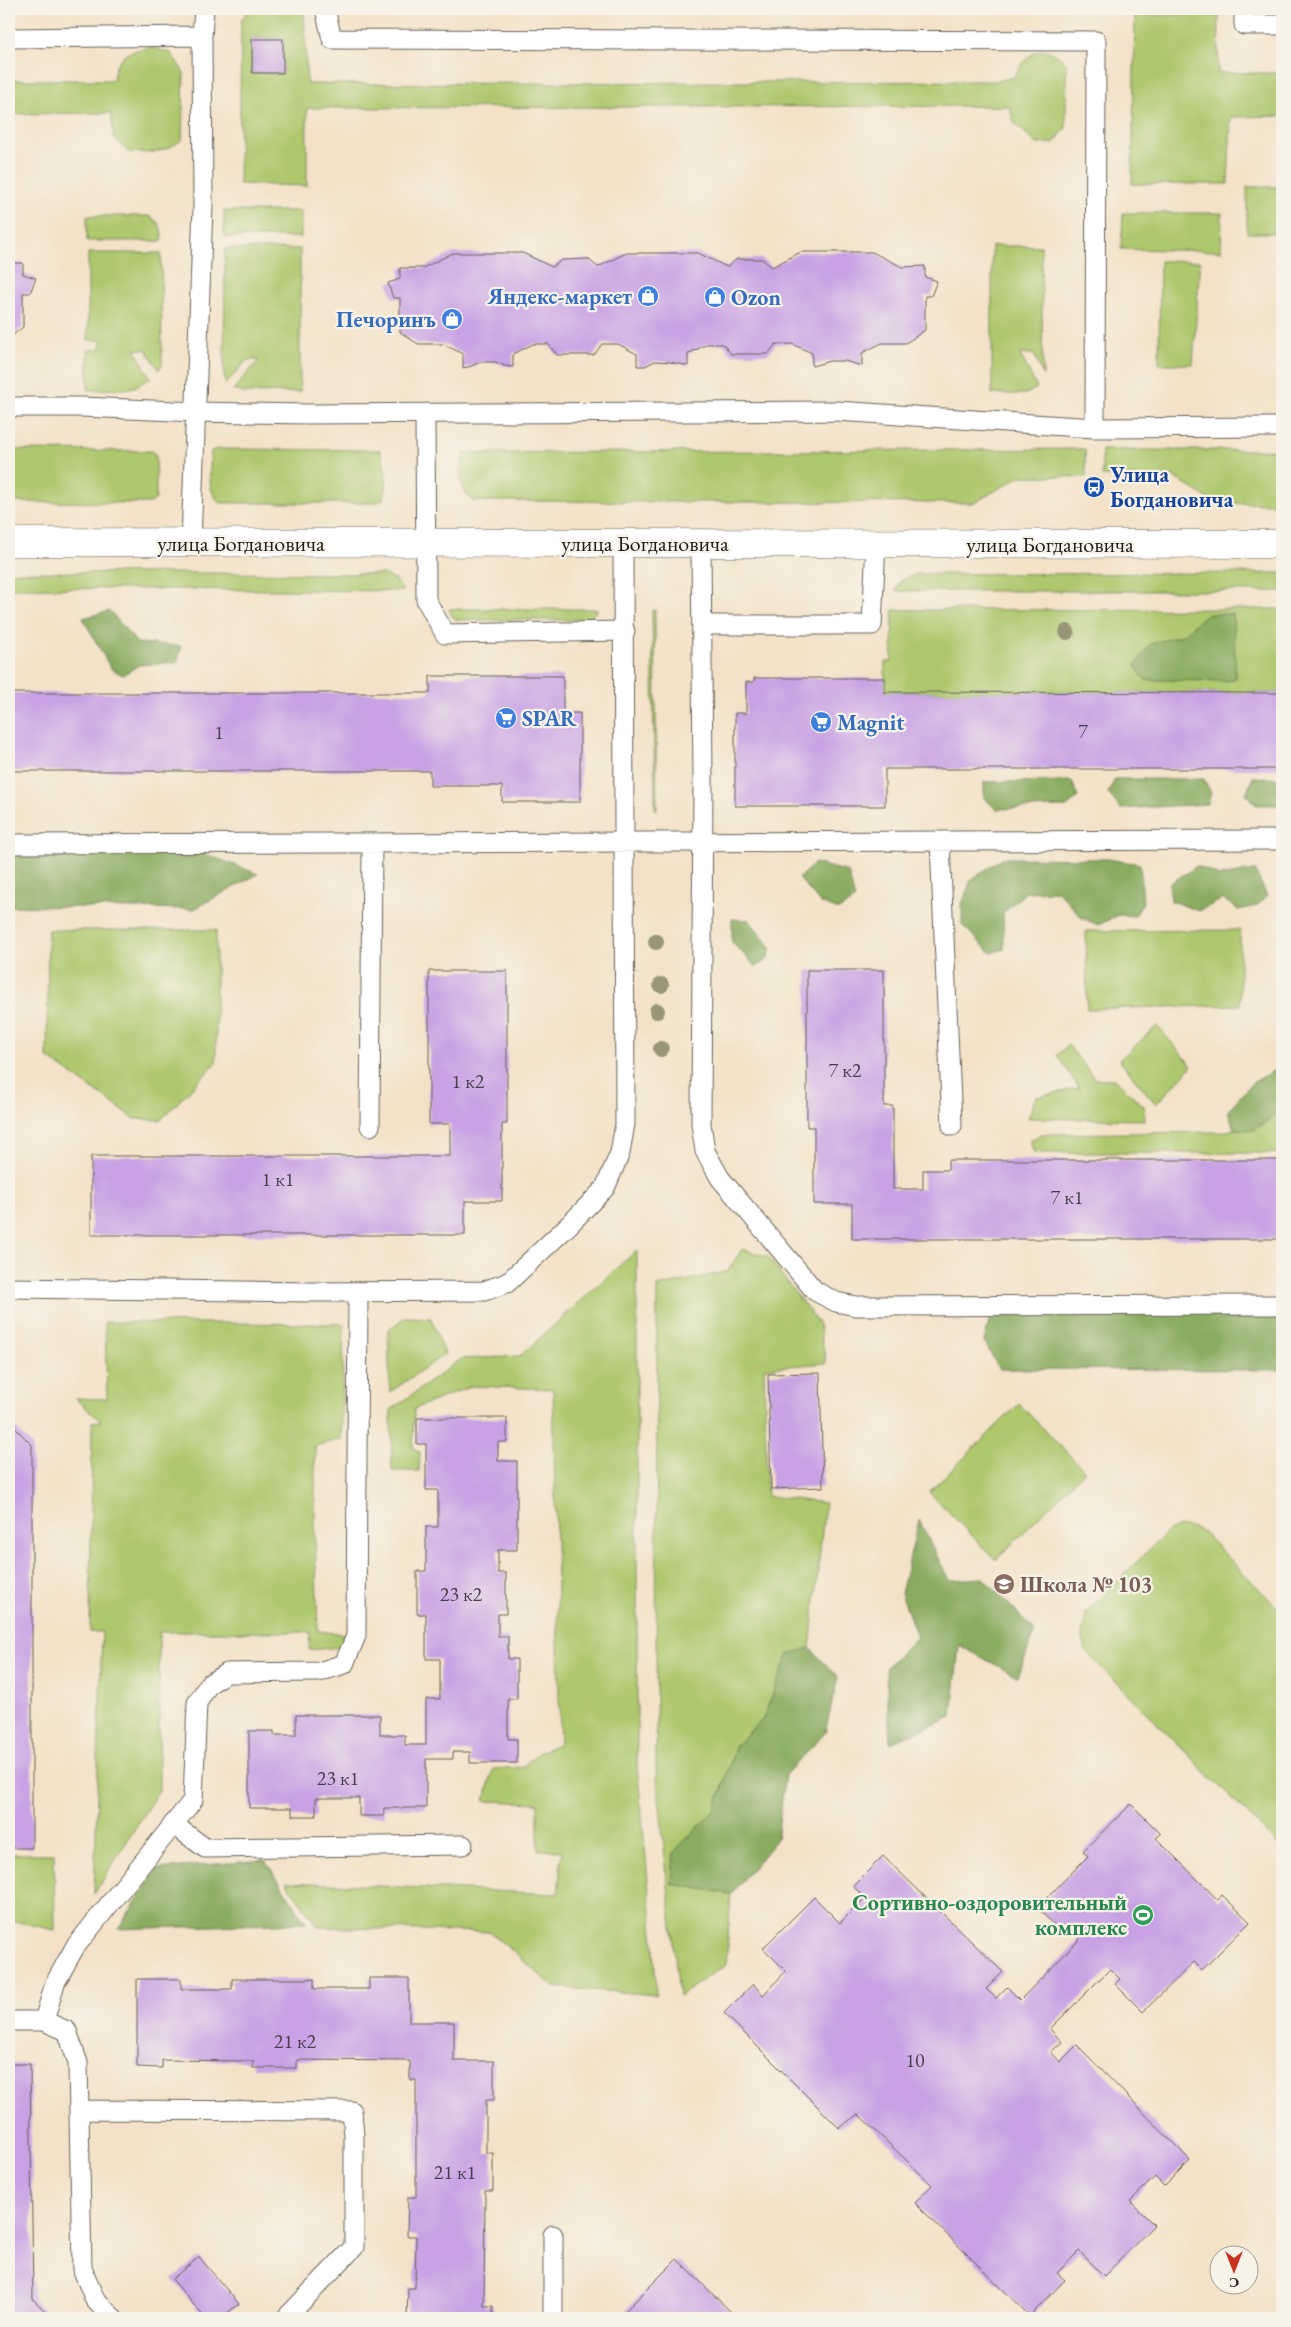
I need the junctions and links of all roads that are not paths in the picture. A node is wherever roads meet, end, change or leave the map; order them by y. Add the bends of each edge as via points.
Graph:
1 (204, 9) edge
2 (325, 9) edge
3 (1244, 9) edge
4 (1282, 25) edge
5 (202, 36) junction
6 (9, 38) edge
7 (9, 407) edge
8 (197, 412) junction
9 (425, 414) junction
10 (1282, 427) edge
11 (1095, 428) junction
12 (9, 542) edge
13 (191, 543) junction
14 (425, 543) junction
15 (623, 543) junction
16 (701, 543) junction
17 (876, 543) junction
18 (1282, 544) edge
19 (702, 625) junction
20 (625, 631) junction
21 (1282, 840) edge
22 (625, 842) junction
23 (703, 842) junction
24 (940, 842) junction
25 (372, 843) junction
26 (9, 844) edge
27 (370, 1126) dead end
28 (952, 1126) dead end
29 (9, 1288) edge
30 (358, 1292) junction
31 (1282, 1305) edge
32 (173, 1824) junction
33 (463, 1845) dead end
34 (9, 2021) edge
35 (44, 2021) junction
36 (79, 2110) junction
37 (553, 2235) dead end
38 (113, 2318) edge
39 (286, 2318) edge
40 (553, 2318) edge

1 - 5 lane
2 - 11 lane via 332,39 1096,41
3 - 4 lane via 1244,25
5 - 6 lane
5 - 8 lane via 203,205
7 - 8 lane
8 - 9 lane
8 - 13 lane
9 - 11 lane via 837,411
9 - 14 lane
10 - 11 lane
12 - 13 street, улица Богдановича
13 - 14 street, улица Богдановича
14 - 15 street, улица Богдановича
14 - 20 lane via 426,600 445,634
15 - 16 street, улица Богдановича
15 - 20 lane
16 - 17 street, улица Богдановича
16 - 19 lane
17 - 18 street, улица Богдановича
17 - 19 lane via 872,625
19 - 23 lane
20 - 22 lane
21 - 24 lane
22 - 23 lane
22 - 25 lane
22 - 30 lane via 625,1124 620,1153 605,1188 507,1282 484,1290
23 - 24 lane
23 - 31 lane via 701,1124 704,1151 720,1178 815,1290 836,1302 856,1306
24 - 28 lane
25 - 26 lane
25 - 27 lane
29 - 30 lane
30 - 32 lane via 356,1636 344,1664 319,1672 228,1674 209,1684 197,1703 193,1800
32 - 33 lane via 205,1848
32 - 35 lane via 75,1947 55,1983
34 - 35 lane
35 - 36 lane via 67,2030 78,2063
36 - 38 lane via 82,2268 95,2300
36 - 39 lane via 352,2111 354,2247
37 - 40 lane

